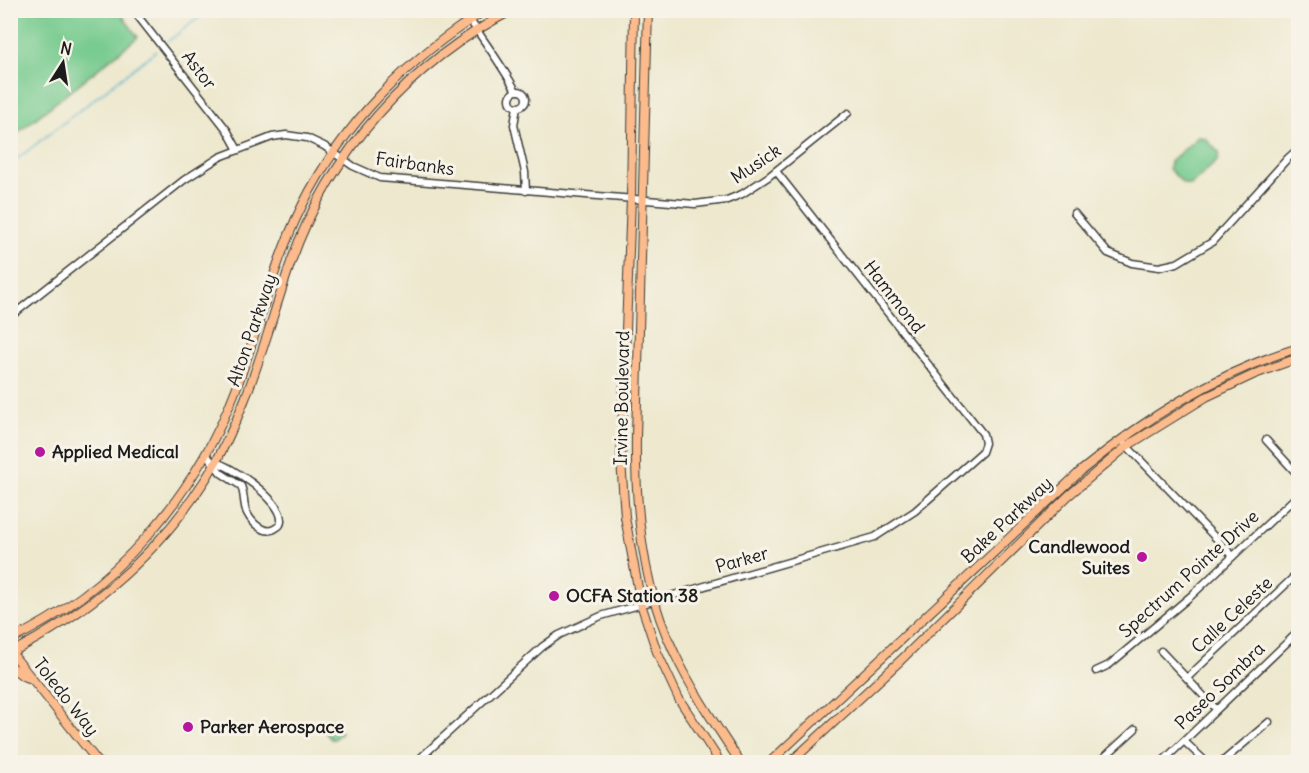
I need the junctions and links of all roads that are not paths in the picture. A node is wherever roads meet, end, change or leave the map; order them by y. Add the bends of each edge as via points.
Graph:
1 (133, 10) edge
2 (463, 10) edge
3 (486, 10) edge
4 (513, 10) edge
5 (648, 10) edge
6 (633, 13) edge
7 (470, 21) junction
8 (477, 30) junction
9 (516, 91) junction
10 (517, 106) junction
11 (848, 113) dead end
12 (1299, 149) edge
13 (238, 150) junction
14 (334, 153) junction
15 (343, 160) junction
16 (776, 171) junction
17 (526, 191) junction
18 (631, 199) junction
19 (643, 200) junction
20 (1074, 213) dead end
21 (10, 317) edge
22 (1299, 348) edge
23 (1299, 358) edge
24 (1121, 439) junction
25 (1266, 440) dead end
26 (985, 443) joint
27 (1127, 446) junction
28 (206, 454) junction
29 (214, 462) junction
30 (1299, 475) edge
31 (1299, 495) edge
32 (1233, 556) junction
33 (1299, 573) edge
34 (655, 600) junction
35 (641, 604) junction
36 (1299, 632) edge
37 (1292, 638) junction
38 (10, 640) edge
39 (1299, 645) edge
40 (1161, 651) dead end
41 (11, 652) edge
42 (10, 666) edge
43 (1096, 670) dead end
44 (1187, 678) junction
45 (33, 680) junction
46 (1216, 709) junction
47 (1269, 722) dead end
48 (1135, 729) dead end
49 (1185, 742) junction
50 (98, 762) edge
51 (416, 762) edge
52 (720, 762) edge
53 (740, 762) edge
54 (770, 762) edge
55 (791, 762) edge
56 (1099, 762) edge
57 (1162, 762) edge
58 (1206, 762) edge
59 (1222, 762) edge

1 - 13 street, Astor via 227,130
2 - 7 street
3 - 7 main road, Alton Parkway
4 - 8 main road, Alton Parkway
5 - 19 main road, Irvine Boulevard
6 - 18 main road, Irvine Boulevard
7 - 8 street
7 - 14 main road, Alton Parkway via 399,76 362,115
8 - 9 street
8 - 15 main road, Alton Parkway via 410,82
9 - 10 street via 510,98
9 - 10 street via 526,98 523,105
10 - 17 street via 514,125
11 - 16 street, Musick
12 - 20 street via 1212,242 1177,262 1159,267 1132,263 1107,253
13 - 14 street, Fairbanks via 286,135 307,138
13 - 21 street, Fairbanks via 203,166
14 - 15 street, Fairbanks
14 - 28 main road, Alton Parkway via 309,192 289,236 236,388
15 - 17 street, Fairbanks via 380,178
15 - 29 main road, Alton Parkway via 301,236 242,406
16 - 19 street, Musick via 727,200 694,204
16 - 26 street, Hammond via 979,429
17 - 18 street, Fairbanks
18 - 19 street, Musick
18 - 35 main road, Irvine Boulevard via 621,459 625,517
19 - 34 main road, Irvine Boulevard via 635,459 640,525
22 - 24 main road, Bake Parkway via 1205,386
23 - 27 main road, Bake Parkway via 1206,397
24 - 27 street
24 - 54 main road, Bake Parkway via 1082,470
25 - 30 street
26 - 34 street, Parker via 982,452 915,511 875,537
27 - 32 street
27 - 55 main road, Bake Parkway via 1068,496
28 - 29 street
28 - 38 main road, Alton Parkway via 164,516 118,565 60,612
29 - 29 street via 221,473 241,486 245,508 255,524 267,531 280,525 278,512 261,490 225,464
29 - 41 main road, Alton Parkway via 175,521 123,577 80,612
31 - 32 street, Spectrum Pointe Drive
32 - 43 street, Spectrum Pointe Drive via 1109,665
33 - 44 street, Calle Celeste
34 - 35 street, Parker
34 - 53 main road, Irvine Boulevard via 677,660
35 - 51 street, Parker via 583,623 548,643
35 - 52 main road, Irvine Boulevard via 679,699
36 - 37 street, Paseo Sombra
37 - 39 street
37 - 46 street, Paseo Sombra
40 - 44 street
41 - 45 main road, Toledo Way
42 - 45 main road
44 - 46 street
45 - 50 main road, Toledo Way
46 - 49 street, Paseo Sombra
47 - 59 street
48 - 56 street
49 - 57 street, Paseo Sombra
49 - 58 street

